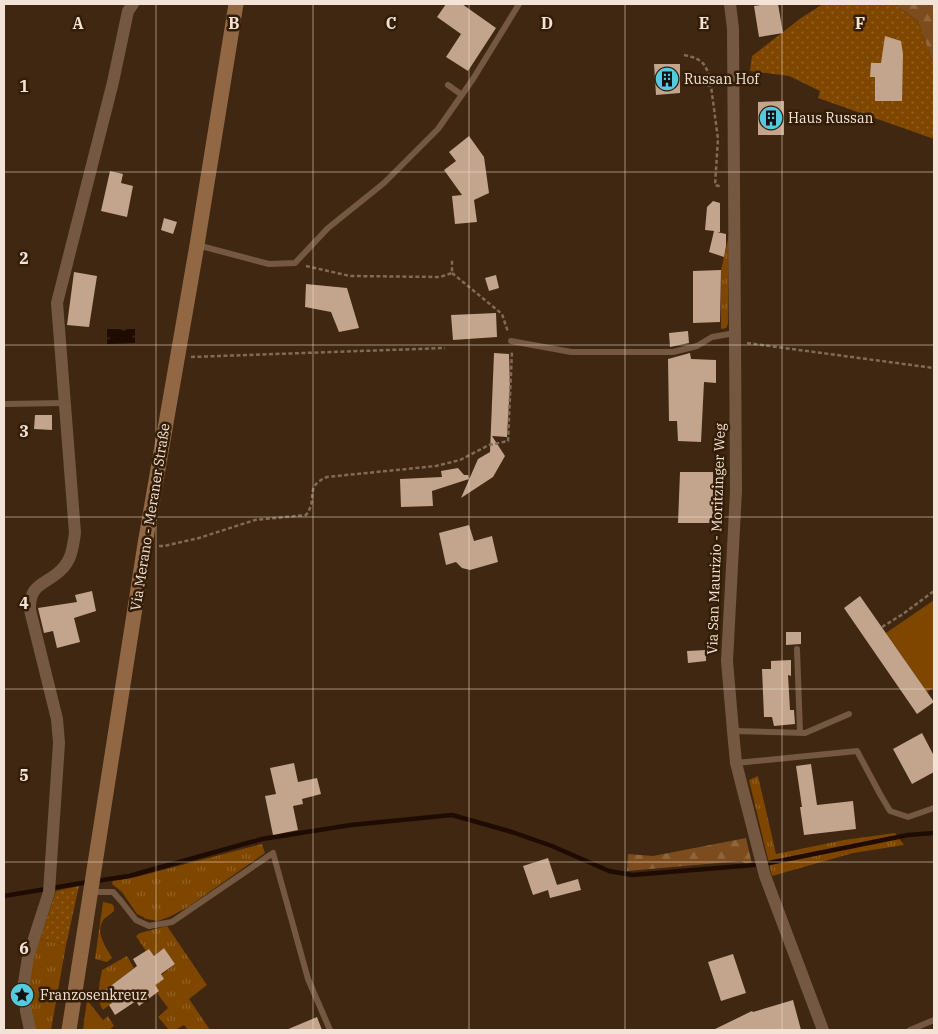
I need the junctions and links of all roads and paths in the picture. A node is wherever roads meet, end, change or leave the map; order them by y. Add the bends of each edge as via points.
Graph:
1 (133, 4) edge
2 (236, 4) edge
3 (520, 4) edge
4 (730, 4) edge
5 (684, 55) dead end
6 (688, 83) dead end
7 (448, 85) dead end
8 (711, 86) junction
9 (462, 95) junction
10 (733, 183) junction
11 (201, 246) junction
12 (452, 259) dead end
13 (295, 263) junction
14 (452, 273) junction
15 (735, 337) junction
16 (511, 341) junction
17 (445, 348) dead end
18 (177, 356) junction
19 (934, 368) edge
20 (64, 403) junction
21 (5, 404) dead end
22 (145, 544) junction
23 (934, 592) edge
24 (882, 627) dead end
25 (797, 649) dead end
26 (849, 714) dead end
27 (733, 732) junction
28 (800, 732) junction
29 (736, 764) junction
30 (934, 808) edge
31 (92, 883) junction
32 (934, 1020) edge
33 (30, 1030) edge
34 (69, 1030) edge
35 (330, 1030) edge
36 (823, 1030) edge
37 (910, 1030) edge

1 - 20 street via 128,11 57,303
2 - 11 main road, Via Merano - Meraner Straße
3 - 9 lane
4 - 10 street, Via San Maurizio - Moritzinger Weg via 733,29
5 - 8 path via 698,58 707,69
6 - 8 path
7 - 9 lane
8 - 10 path via 718,139 715,185 721,187
9 - 13 lane via 438,129 384,183 328,228
10 - 15 street, Via San Maurizio - Moritzinger Weg
11 - 13 lane via 269,264
11 - 18 main road, Via Merano - Meraner Straße
12 - 14 path
13 - 14 path via 350,276 440,277
14 - 16 path via 502,314
15 - 16 lane via 712,337 697,346 673,352 571,352
15 - 19 path
15 - 27 street, Via San Maurizio - Moritzinger Weg via 736,491 727,660
16 - 22 path via 508,441 436,466 327,477 312,488 312,507 306,515 255,520 164,546
17 - 18 path
18 - 22 main road, Via Merano - Meraner Straße
20 - 21 lane
20 - 33 street via 75,533 71,556 62,570 35,589 30,599 57,719 59,743 50,887 28,957 24,983
22 - 31 main road, Via Merano - Meraner Straße
23 - 24 path
25 - 28 lane
26 - 28 lane via 805,733
27 - 28 lane
27 - 29 street, Via San Maurizio - Moritzinger Weg
29 - 30 lane via 857,751 890,811 908,817
29 - 36 street, Via San Maurizio - Moritzinger Weg via 765,876
31 - 34 main road, Via Merano - Meraner Straße
31 - 35 lane via 113,892 136,920 149,926 172,922 273,853 308,979
32 - 37 lane

